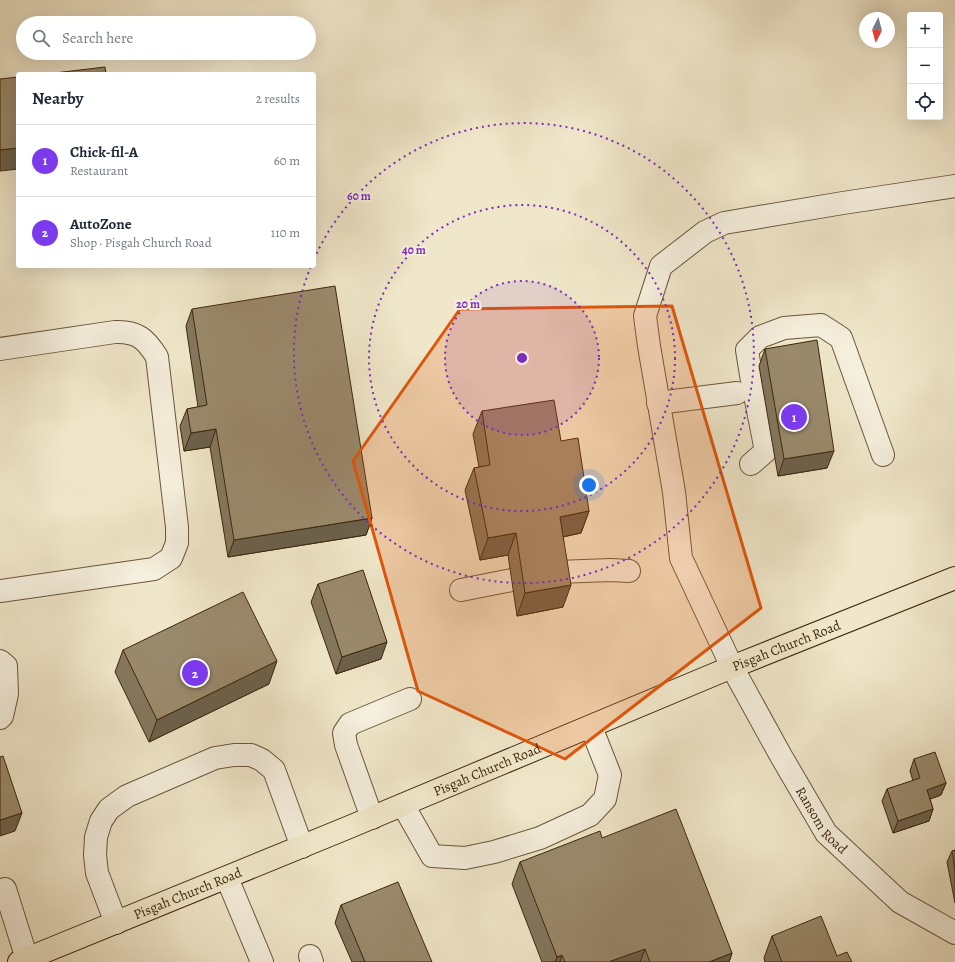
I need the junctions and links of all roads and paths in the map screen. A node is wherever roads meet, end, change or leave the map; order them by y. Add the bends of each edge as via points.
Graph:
1 (955, 186) edge
2 (0, 349) edge
3 (737, 393) dead end
4 (658, 403) junction
5 (883, 455) dead end
6 (751, 464) dead end
7 (629, 571) dead end
8 (557, 572) edge
9 (955, 578) edge
10 (512, 580) dead end
11 (461, 590) dead end
12 (0, 591) edge
13 (0, 660) edge
14 (732, 667) junction
15 (410, 699) dead end
16 (0, 718) edge
17 (591, 727) junction
18 (403, 805) junction
19 (372, 818) junction
20 (302, 847) junction
21 (226, 878) junction
22 (0, 891) edge
23 (116, 923) junction
24 (955, 933) edge
25 (23, 960) edge
26 (262, 962) edge

1 - 4 street, Ransom Road via 724,222 705,232 661,266 645,316
2 - 12 street via 115,332 138,335 150,346 157,357 177,543 171,558 154,569
3 - 4 street
4 - 14 street, Ransom Road via 674,492 681,558
5 - 6 street via 841,338 821,325 784,328 760,337 747,350 766,451
7 - 8 street
9 - 14 main road, Pisgah Church Road
10 - 11 street
13 - 16 street via 6,666 7,694
14 - 17 main road, Pisgah Church Road
14 - 24 street, Ransom Road via 826,834 900,902
15 - 19 street via 350,724 344,733
17 - 18 main road, Pisgah Church Road
17 - 18 street via 610,775 605,799 590,815 540,838 465,858 432,856
18 - 19 main road, Pisgah Church Road
19 - 20 main road, Pisgah Church Road
20 - 21 main road, Pisgah Church Road
20 - 23 street via 274,770 251,755 234,754 215,758 127,796 108,808 96,837 95,855 97,873
21 - 23 main road, Pisgah Church Road
21 - 26 street
22 - 25 street via 5,889
23 - 25 main road, Pisgah Church Road

